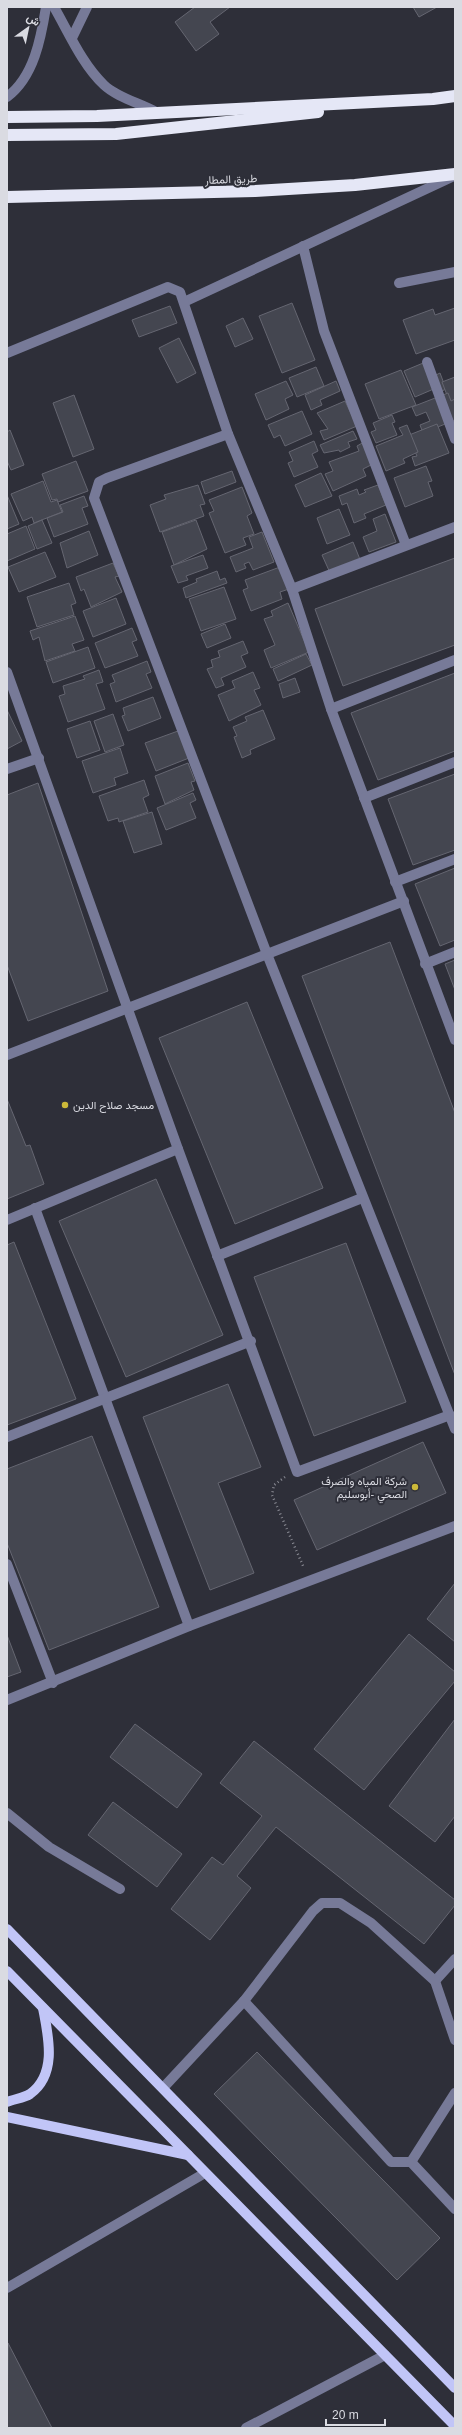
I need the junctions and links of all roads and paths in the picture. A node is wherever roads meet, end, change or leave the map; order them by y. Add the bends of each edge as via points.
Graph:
1 (46, 7) edge
2 (54, 7) edge
3 (87, 7) edge
4 (72, 38) junction
5 (455, 96) edge
6 (7, 97) edge
7 (433, 99) junction
8 (156, 112) junction
9 (7, 117) edge
10 (7, 136) edge
11 (455, 175) edge
12 (7, 197) edge
13 (303, 246) junction
14 (455, 272) edge
15 (399, 283) dead end
16 (184, 302) junction
17 (7, 353) edge
18 (427, 362) dead end
19 (228, 434) junction
20 (455, 439) edge
21 (455, 527) edge
22 (406, 545) junction
23 (292, 589) junction
24 (455, 660) edge
25 (7, 672) edge
26 (331, 709) junction
27 (39, 758) junction
28 (455, 762) edge
29 (7, 769) edge
30 (364, 798) junction
31 (455, 859) edge
32 (395, 882) junction
33 (404, 901) junction
34 (455, 952) edge
35 (267, 954) junction
36 (425, 964) junction
37 (127, 1009) junction
38 (455, 1040) edge
39 (7, 1055) edge
40 (178, 1149) junction
41 (362, 1198) junction
42 (35, 1208) junction
43 (7, 1220) edge
44 (217, 1256) junction
45 (251, 1341) junction
46 (105, 1398) junction
47 (450, 1415) junction
48 (455, 1429) edge
49 (7, 1436) edge
50 (297, 1472) junction
51 (455, 1526) edge
52 (7, 1564) edge
53 (310, 1581) junction
54 (189, 1626) junction
55 (54, 1683) junction
56 (7, 1700) edge
57 (7, 1813) edge
58 (120, 1889) dead end
59 (7, 1929) edge
60 (455, 1959) edge
61 (7, 1971) edge
62 (435, 1981) junction
63 (244, 2001) junction
64 (43, 2008) junction
65 (455, 2040) edge
66 (163, 2088) junction
67 (455, 2093) edge
68 (7, 2102) edge
69 (7, 2117) edge
70 (188, 2155) junction
71 (411, 2162) junction
72 (205, 2173) junction
73 (455, 2209) edge
74 (7, 2288) edge
75 (385, 2355) junction
76 (455, 2388) edge
77 (455, 2426) edge
78 (246, 2428) edge

1 - 6 street via 34,59 22,81
2 - 4 street
3 - 4 street
4 - 8 street via 104,84
5 - 7 highway
7 - 8 highway
7 - 10 highway via 116,134
8 - 9 highway via 97,116
11 - 12 highway, طريق المطار via 355,185 254,191
11 - 13 street
13 - 16 street
13 - 22 street via 324,331
14 - 15 street
16 - 17 street via 180,292 168,287
16 - 19 street
18 - 20 street
19 - 23 street
19 - 35 street via 107,478 100,482 94,498
21 - 22 street
22 - 23 street
23 - 26 street
24 - 26 street
25 - 27 street
26 - 30 street
27 - 29 street
27 - 37 street
28 - 30 street
30 - 32 street
31 - 32 street
32 - 33 street
33 - 35 street
33 - 36 street
34 - 36 street
35 - 37 street
35 - 41 street
36 - 38 street
37 - 39 street
37 - 40 street
40 - 42 street
40 - 44 street
41 - 44 street
41 - 47 street
42 - 43 street
42 - 46 street
44 - 45 street
45 - 46 street
45 - 50 street
46 - 49 street
46 - 54 street
47 - 48 street
47 - 50 street
50 - 53 path via 280,1479 274,1486 272,1495
51 - 53 street
52 - 55 street
53 - 54 street
54 - 55 street
55 - 56 street
57 - 58 street via 49,1847
59 - 66 main road
60 - 62 street
61 - 64 main road
62 - 63 street via 371,1923 340,1903 322,1903 313,1911
62 - 65 street
63 - 66 street
63 - 71 street via 391,2162
64 - 68 main road via 50,2044 42,2082 30,2094
64 - 70 main road
66 - 76 main road
67 - 71 street
69 - 70 main road
70 - 72 main road
71 - 73 street
72 - 74 street
72 - 75 main road
75 - 77 main road
75 - 78 street

